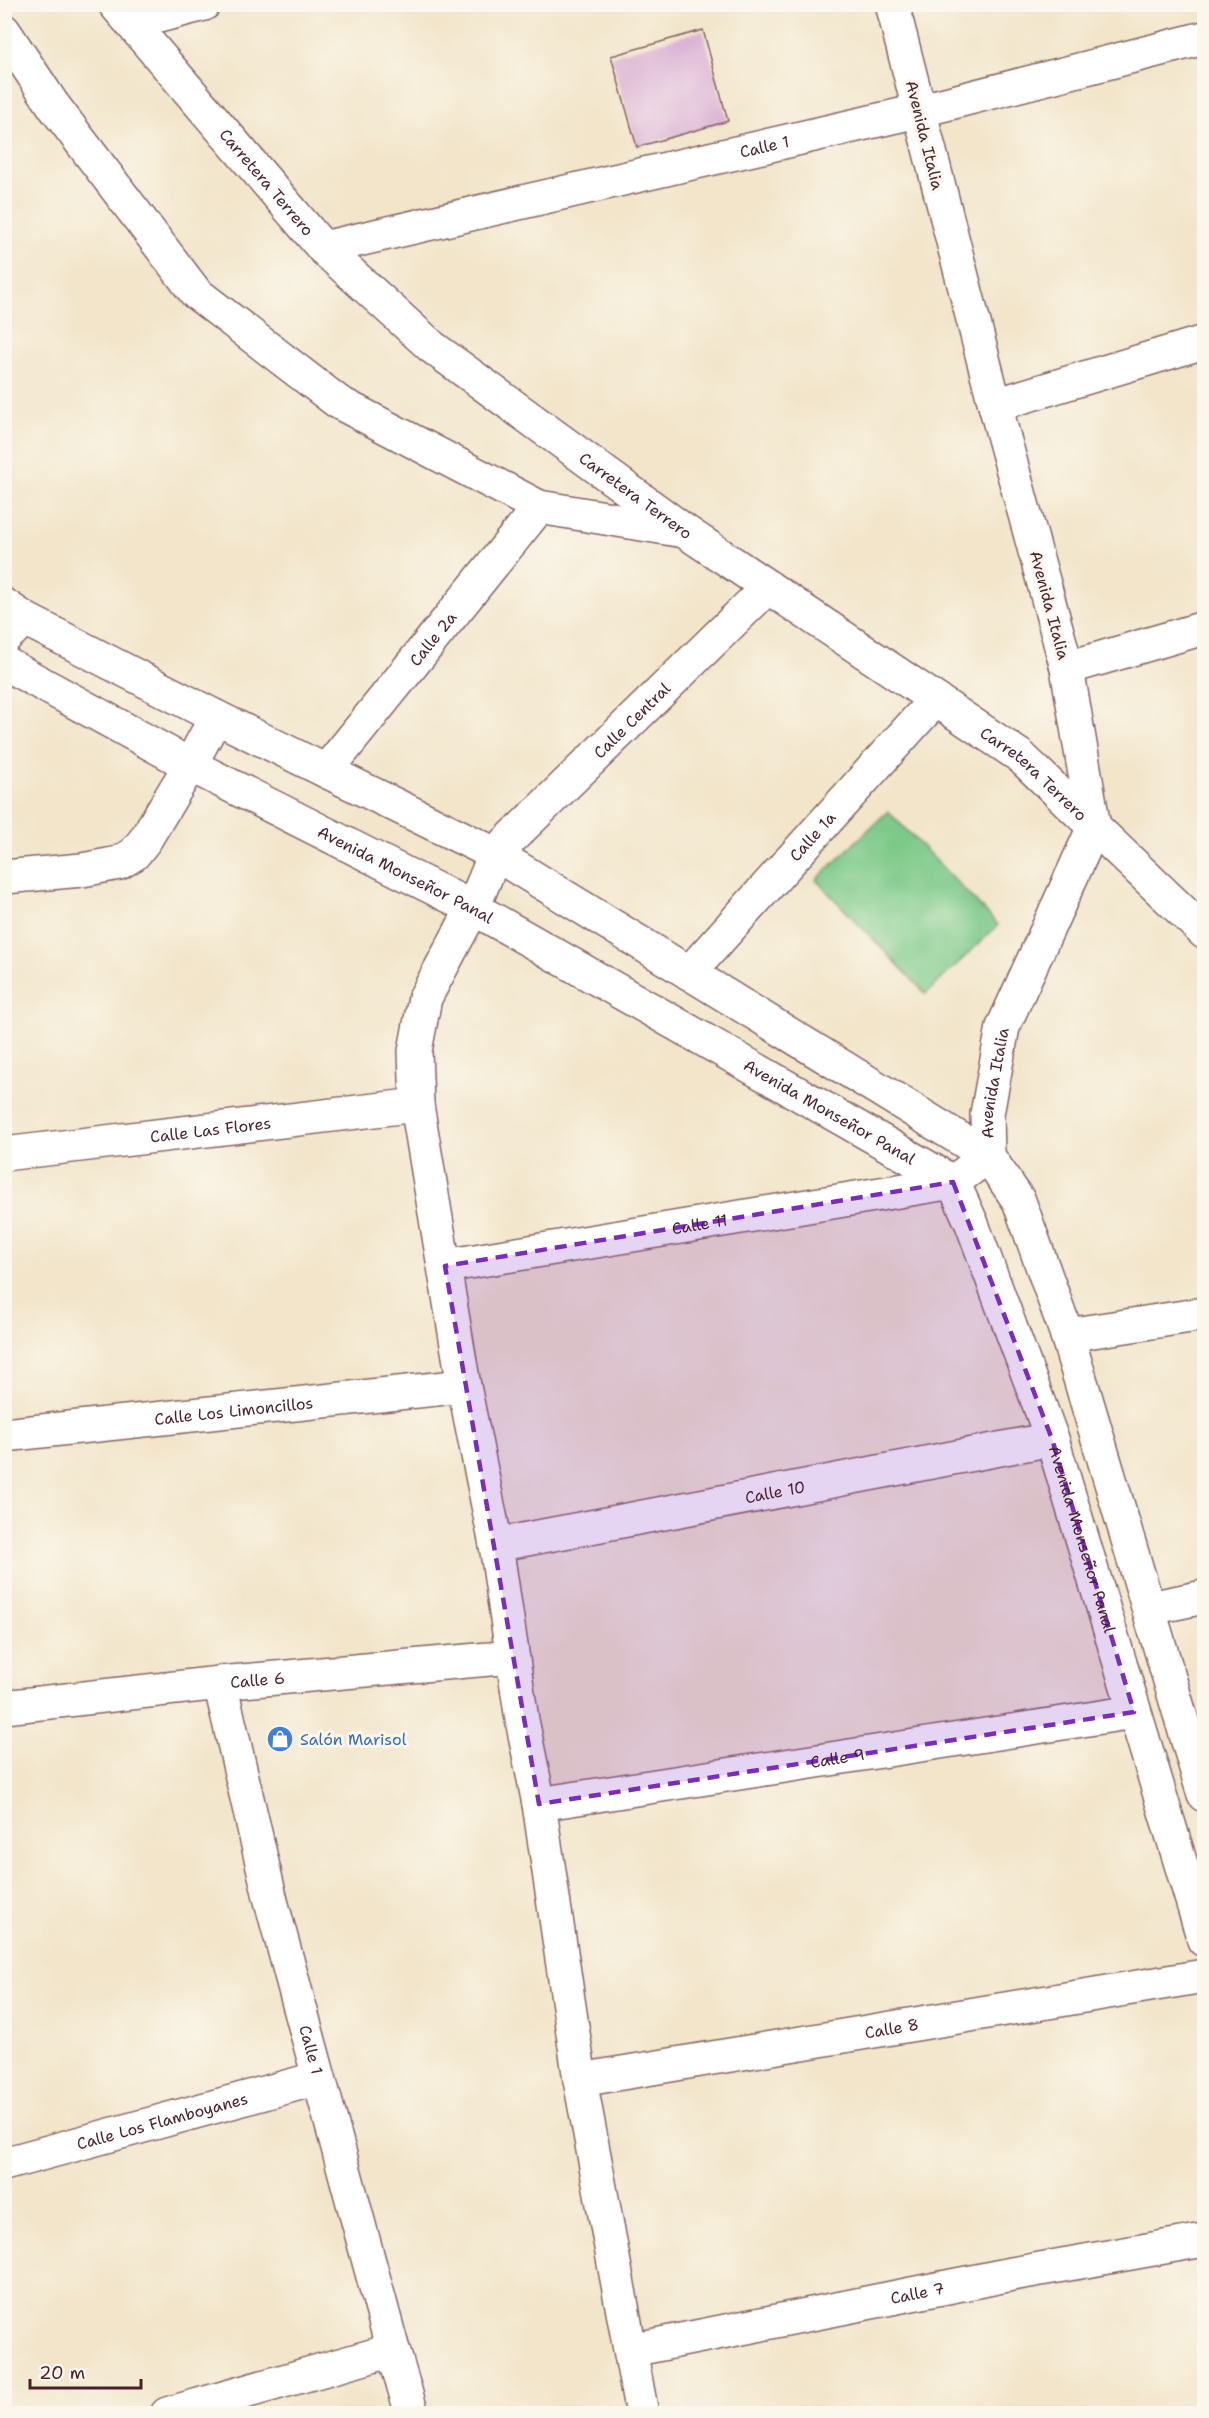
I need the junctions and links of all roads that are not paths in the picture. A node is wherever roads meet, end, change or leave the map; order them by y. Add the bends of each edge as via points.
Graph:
1 (204, 4) edge
2 (892, 4) edge
3 (123, 14) edge
4 (4, 31) edge
5 (1204, 38) edge
6 (918, 111) junction
7 (323, 248) junction
8 (1204, 342) edge
9 (995, 405) junction
10 (539, 507) junction
11 (686, 532) junction
12 (768, 587) junction
13 (11, 620) edge
14 (1204, 628) edge
15 (4, 663) edge
16 (1067, 668) junction
17 (935, 699) junction
18 (216, 717) junction
19 (190, 765) junction
20 (326, 771) junction
21 (1094, 827) junction
22 (495, 854) junction
23 (4, 878) edge
24 (473, 908) junction
25 (1204, 932) edge
26 (688, 973) junction
27 (417, 1105) junction
28 (4, 1154) edge
29 (988, 1156) junction
30 (953, 1182) junction
31 (445, 1266) junction
32 (1204, 1314) edge
33 (1067, 1335) junction
34 (464, 1386) junction
35 (4, 1435) edge
36 (1052, 1439) junction
37 (496, 1545) junction
38 (1204, 1597) edge
39 (1150, 1608) junction
40 (512, 1657) junction
41 (220, 1683) junction
42 (4, 1707) edge
43 (1134, 1712) junction
44 (1204, 1795) edge
45 (539, 1804) junction
46 (1204, 1940) edge
47 (1204, 1976) edge
48 (319, 2078) junction
49 (580, 2080) junction
50 (4, 2164) edge
51 (1204, 2240) edge
52 (393, 2350) junction
53 (631, 2350) junction
54 (168, 2414) edge
55 (412, 2414) edge
56 (642, 2414) edge

1 - 3 street
2 - 6 street, Avenida Italia
3 - 7 street, Carretera Terrero
4 - 10 street via 53,105 196,293 338,402
5 - 6 street, Calle 1
6 - 7 street, Calle 1
6 - 9 street, Avenida Italia
7 - 11 street, Carretera Terrero via 432,347
8 - 9 street
9 - 16 street, Avenida Italia
10 - 11 street
10 - 20 street, Calle 2a
11 - 12 street, Carretera Terrero
12 - 17 street, Carretera Terrero
12 - 22 street, Calle Central
13 - 18 street
14 - 16 street
15 - 19 street, Avenida Monseñor Panal
16 - 21 street, Avenida Italia
17 - 21 street, Carretera Terrero via 1020,756
17 - 26 street, Calle 1a
18 - 19 street
18 - 20 street
19 - 23 street via 134,854 119,863 82,870
19 - 24 street, Avenida Monseñor Panal
20 - 22 street
21 - 25 street, Carretera Terrero
21 - 29 street, Avenida Italia via 1003,1027 987,1114
22 - 24 street
22 - 26 street
24 - 27 street via 425,998 415,1051
24 - 30 street, Avenida Monseñor Panal
26 - 29 street
27 - 28 street, Calle Las Flores
27 - 31 street
29 - 30 street, Avenida Italia
29 - 33 street via 1019,1201
30 - 31 street, Calle 11
30 - 36 street, Avenida Monseñor Panal
31 - 34 street
32 - 33 street
33 - 39 street
34 - 35 street, Calle Los Limoncillos
34 - 37 street
36 - 37 street, Calle 10
36 - 43 street, Avenida Monseñor Panal
37 - 40 street
38 - 39 street
39 - 44 street
40 - 41 street, Calle 6
40 - 45 street
41 - 42 street, Calle 6
41 - 48 street, Calle 1 via 254,1834
43 - 45 street, Calle 9
43 - 46 street, Avenida Monseñor Panal
45 - 49 street
47 - 49 street, Calle 8
48 - 50 street, Calle Los Flamboyanes
48 - 52 street, Calle 1
49 - 53 street
51 - 53 street, Calle 7
52 - 54 street
52 - 55 street, Calle 1
53 - 56 street

